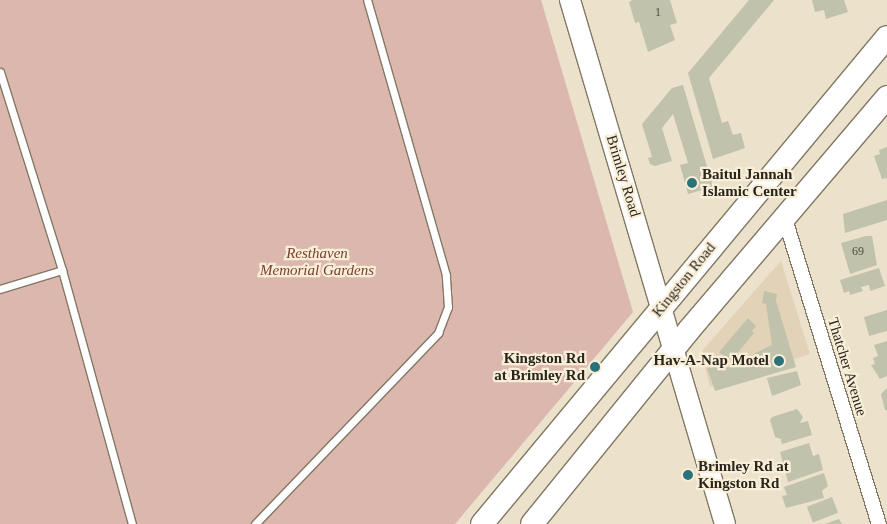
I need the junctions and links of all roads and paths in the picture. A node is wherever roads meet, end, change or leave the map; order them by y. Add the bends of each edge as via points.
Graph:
1 (367, 0) edge
2 (570, 0) edge
3 (887, 37) edge
4 (0, 72) edge
5 (887, 97) edge
6 (785, 219) junction
7 (62, 270) junction
8 (0, 289) edge
9 (662, 306) junction
10 (673, 352) junction
11 (132, 524) edge
12 (255, 524) edge
13 (482, 524) edge
14 (532, 524) edge
15 (726, 524) edge
16 (879, 524) edge

1 - 12 lane via 446,275 448,307 438,333
2 - 9 main road, Brimley Road
3 - 9 main road, Kingston Road
4 - 7 lane
5 - 6 main road
6 - 10 main road
6 - 16 street, Thatcher Avenue
7 - 8 lane
7 - 11 lane
9 - 10 main road, Brimley Road
9 - 13 main road, Kingston Road
10 - 14 main road
10 - 15 main road, Brimley Road

